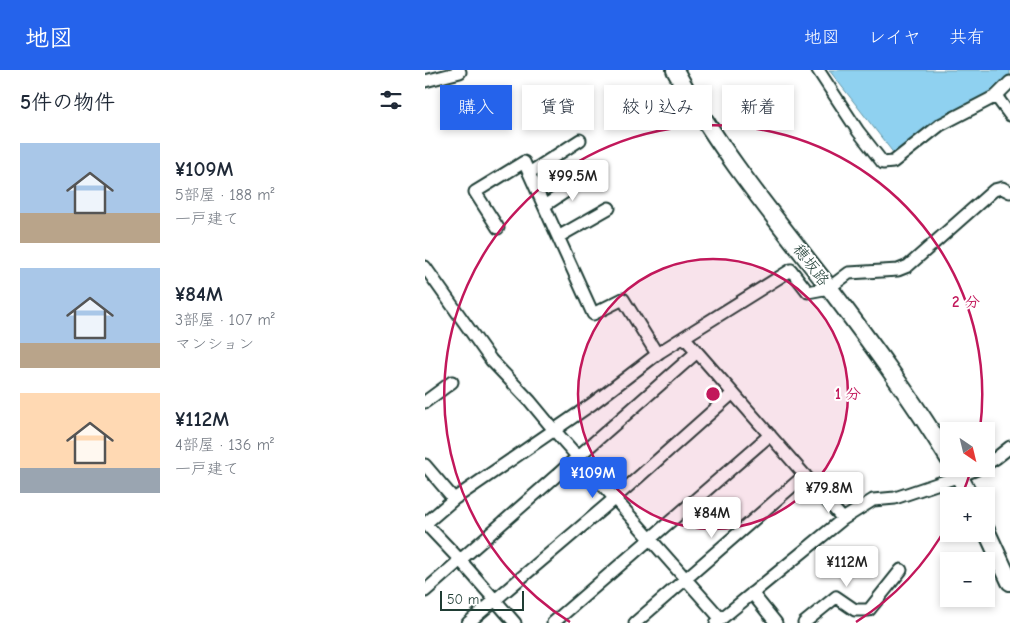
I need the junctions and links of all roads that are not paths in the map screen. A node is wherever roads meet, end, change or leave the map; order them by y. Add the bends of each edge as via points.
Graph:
1 (459, 70) edge
2 (675, 70) edge
3 (818, 70) edge
4 (425, 81) edge
5 (1010, 82) edge
6 (995, 96) junction
7 (1010, 115) edge
8 (580, 140) dead end
9 (529, 173) junction
10 (589, 177) dead end
11 (1010, 192) edge
12 (544, 206) junction
13 (609, 208) dead end
14 (498, 228) dead end
15 (558, 237) junction
16 (425, 267) edge
17 (829, 288) junction
18 (684, 337) junction
19 (697, 352) junction
20 (657, 354) junction
21 (452, 382) dead end
22 (733, 393) junction
23 (425, 402) edge
24 (554, 430) junction
25 (770, 435) junction
26 (940, 445) edge
27 (1010, 447) edge
28 (578, 456) junction
29 (995, 459) edge
30 (425, 465) edge
31 (805, 475) junction
32 (945, 478) edge
33 (615, 498) junction
34 (454, 499) junction
35 (843, 519) junction
36 (425, 523) edge
37 (650, 538) junction
38 (992, 542) edge
39 (460, 560) junction
40 (901, 570) dead end
41 (686, 579) junction
42 (1010, 582) edge
43 (425, 591) edge
44 (752, 593) junction
45 (495, 600) junction
46 (719, 621) edge
47 (468, 623) edge
48 (515, 623) edge
49 (553, 623) edge
50 (635, 623) edge
51 (775, 623) edge
52 (804, 623) edge

1 - 4 street
2 - 17 main road, 穂坂路 via 721,145
3 - 6 street via 883,163 893,162 940,125
5 - 6 street
6 - 7 street
8 - 9 street
9 - 12 street
9 - 14 street via 524,162 475,192
10 - 12 street
11 - 17 street via 1002,188 994,190 908,266 898,270 849,273
12 - 15 street
13 - 15 street
15 - 20 street via 593,314 623,299
16 - 24 street via 491,360
17 - 18 street via 808,292 791,270
17 - 26 main road, 穂坂路 via 898,380
18 - 19 street
18 - 20 street
19 - 22 street
19 - 28 street
20 - 24 street
21 - 23 street
22 - 25 street
22 - 33 street
24 - 28 street
24 - 34 street
25 - 31 street
25 - 37 street
27 - 29 street
28 - 33 street
28 - 39 street
30 - 34 street
31 - 35 street
31 - 41 street
32 - 35 street via 895,498 873,500
33 - 37 street
33 - 45 street
34 - 36 street
35 - 44 street
36 - 39 street
37 - 41 street
37 - 49 street
38 - 42 main road
39 - 43 street
39 - 45 street
40 - 52 street via 869,610 855,610 836,597
41 - 46 street
41 - 50 street
44 - 46 street
44 - 51 street
45 - 47 street
45 - 48 street

